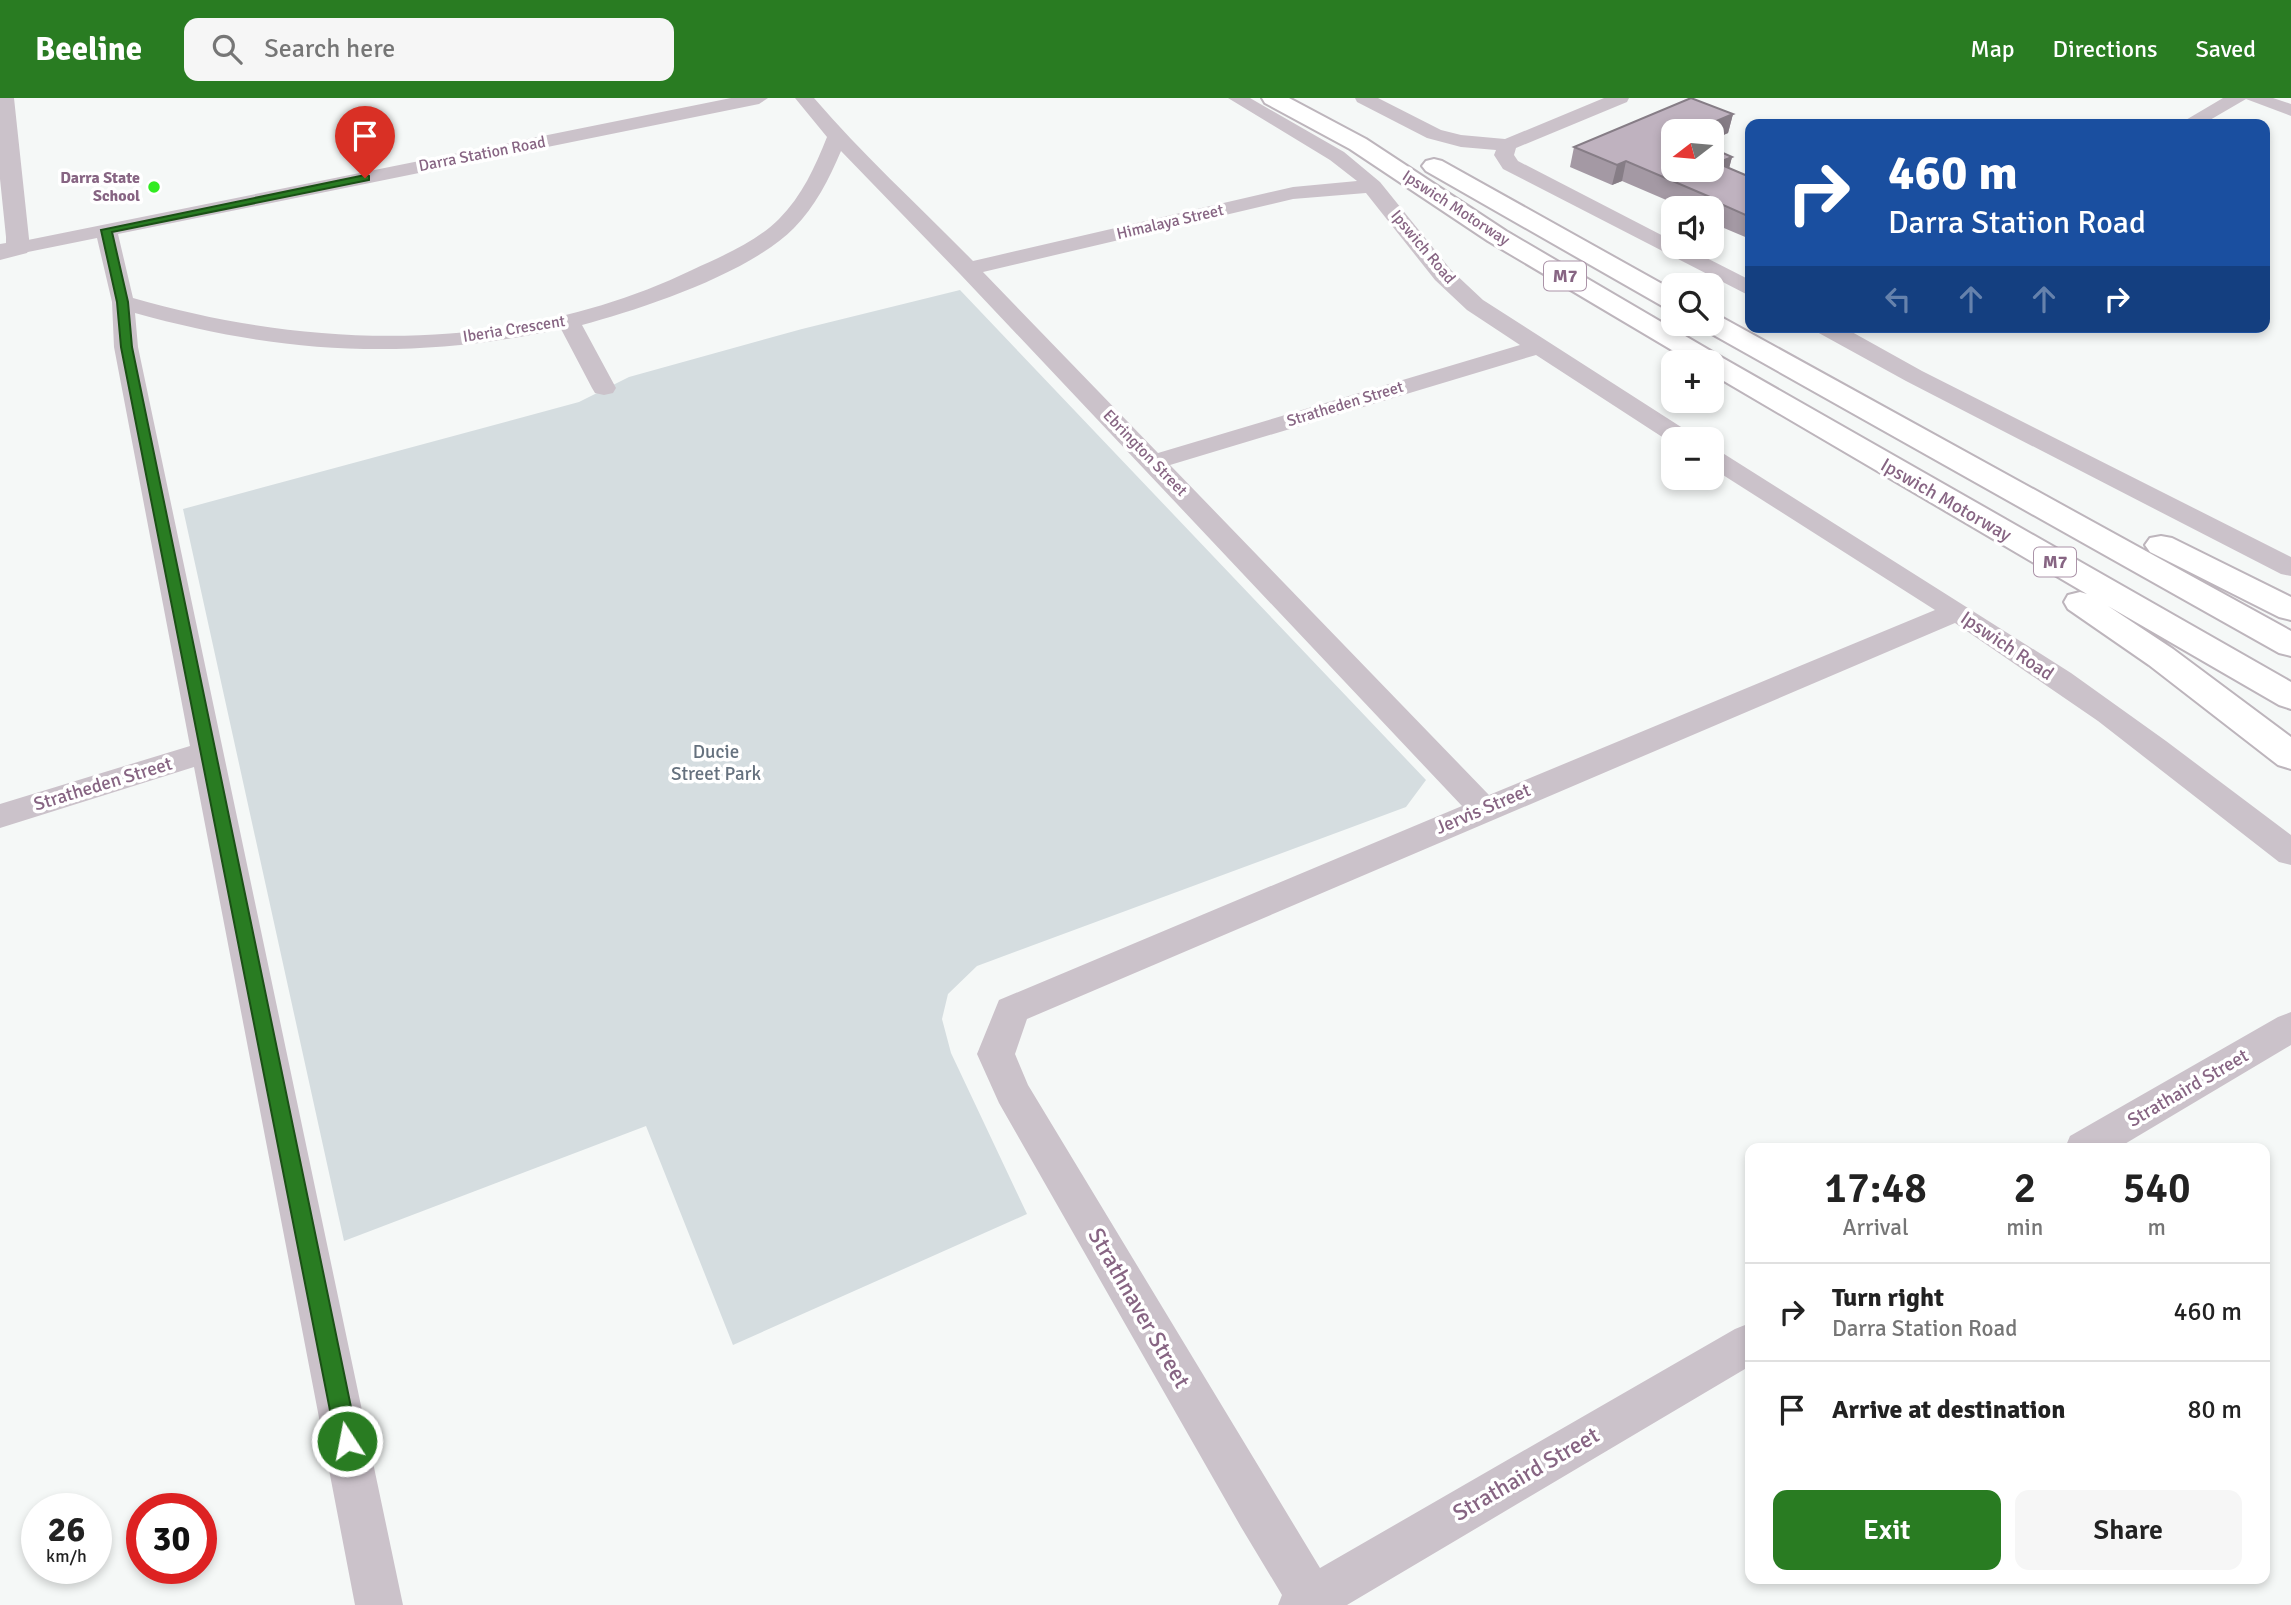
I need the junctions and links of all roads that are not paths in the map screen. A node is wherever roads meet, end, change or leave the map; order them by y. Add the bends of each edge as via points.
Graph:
1 (3, 98) edge
2 (759, 98) edge
3 (804, 98) edge
4 (1237, 98) edge
5 (1273, 98) edge
6 (1302, 98) edge
7 (1364, 98) edge
8 (1620, 98) edge
9 (2236, 98) edge
10 (2254, 98) edge
11 (1325, 105) edge
12 (2291, 110) edge
13 (2198, 119) edge
14 (836, 137) junction
15 (1507, 145) junction
16 (872, 169) junction
17 (821, 177) junction
18 (1373, 186) junction
19 (106, 230) junction
20 (9, 250) edge
21 (968, 269) junction
22 (1745, 286) edge
23 (1661, 294) edge
24 (123, 302) junction
25 (568, 321) junction
26 (192, 323) junction
27 (1724, 330) edge
28 (1836, 333) edge
29 (144, 339) junction
30 (1537, 347) junction
31 (1691, 350) edge
32 (1724, 370) edge
33 (604, 388) dead end
34 (1819, 426) junction
35 (1664, 427) edge
36 (1154, 462) junction
37 (1724, 465) edge
38 (2041, 506) junction
39 (2291, 568) edge
40 (2291, 610) edge
41 (1956, 612) junction
42 (2291, 645) edge
43 (2291, 698) edge
44 (206, 752) junction
45 (2291, 756) edge
46 (1484, 809) junction
47 (0, 816) edge
48 (2291, 853) edge
49 (1012, 1010) joint
50 (2291, 1027) edge
51 (2093, 1143) edge
52 (1745, 1346) edge
53 (1307, 1602) edge
54 (379, 1605) edge

1 - 20 street
2 - 19 street, Darra Station Road
3 - 14 street, Ebrington Street
4 - 18 street, Ipswich Road via 1337,156
5 - 31 highway, Ipswich Motorway / M7 via 1358,144 1497,236
6 - 11 highway, Ipswich Motorway / M7
7 - 15 street via 1434,134
8 - 15 street
9 - 13 street
10 - 12 street
11 - 23 highway, Ipswich Motorway / M7
14 - 16 street, Ebrington Street
14 - 17 street, Iberia Crescent
15 - 22 street via 1504,155 1510,166
16 - 17 street
16 - 21 street, Ebrington Street
17 - 25 street, Iberia Crescent via 785,225 747,252 691,282
18 - 21 street, Himalaya Street via 1293,193
18 - 30 street, Ipswich Road via 1443,275 1475,305
19 - 20 street, Darra Station Road
19 - 24 street
21 - 36 street, Ebrington Street
24 - 26 street, Iberia Crescent
24 - 29 street
25 - 26 street, Iberia Crescent via 508,332 384,343 308,341
25 - 33 street
26 - 29 street
27 - 38 highway, Ipswich Motorway / M7
28 - 39 street
29 - 44 street
30 - 35 street, Ipswich Road
30 - 36 street, Stratheden Street
32 - 34 highway, Ipswich Motorway / M7
34 - 43 highway, Ipswich Motorway / M7
34 - 45 highway via 1833,449 2071,596
36 - 46 street, Ebrington Street
37 - 41 street, Ipswich Road
38 - 40 highway via 2124,527
38 - 42 highway, Ipswich Motorway / M7
41 - 46 street, Jervis Street
41 - 48 street, Ipswich Road via 2107,713
44 - 47 street, Stratheden Street
44 - 54 street
46 - 49 street, Jervis Street
49 - 53 street, Strathnaver Street via 996,1054 1012,1092
50 - 51 street, Strathaird Street
52 - 53 street, Strathaird Street

